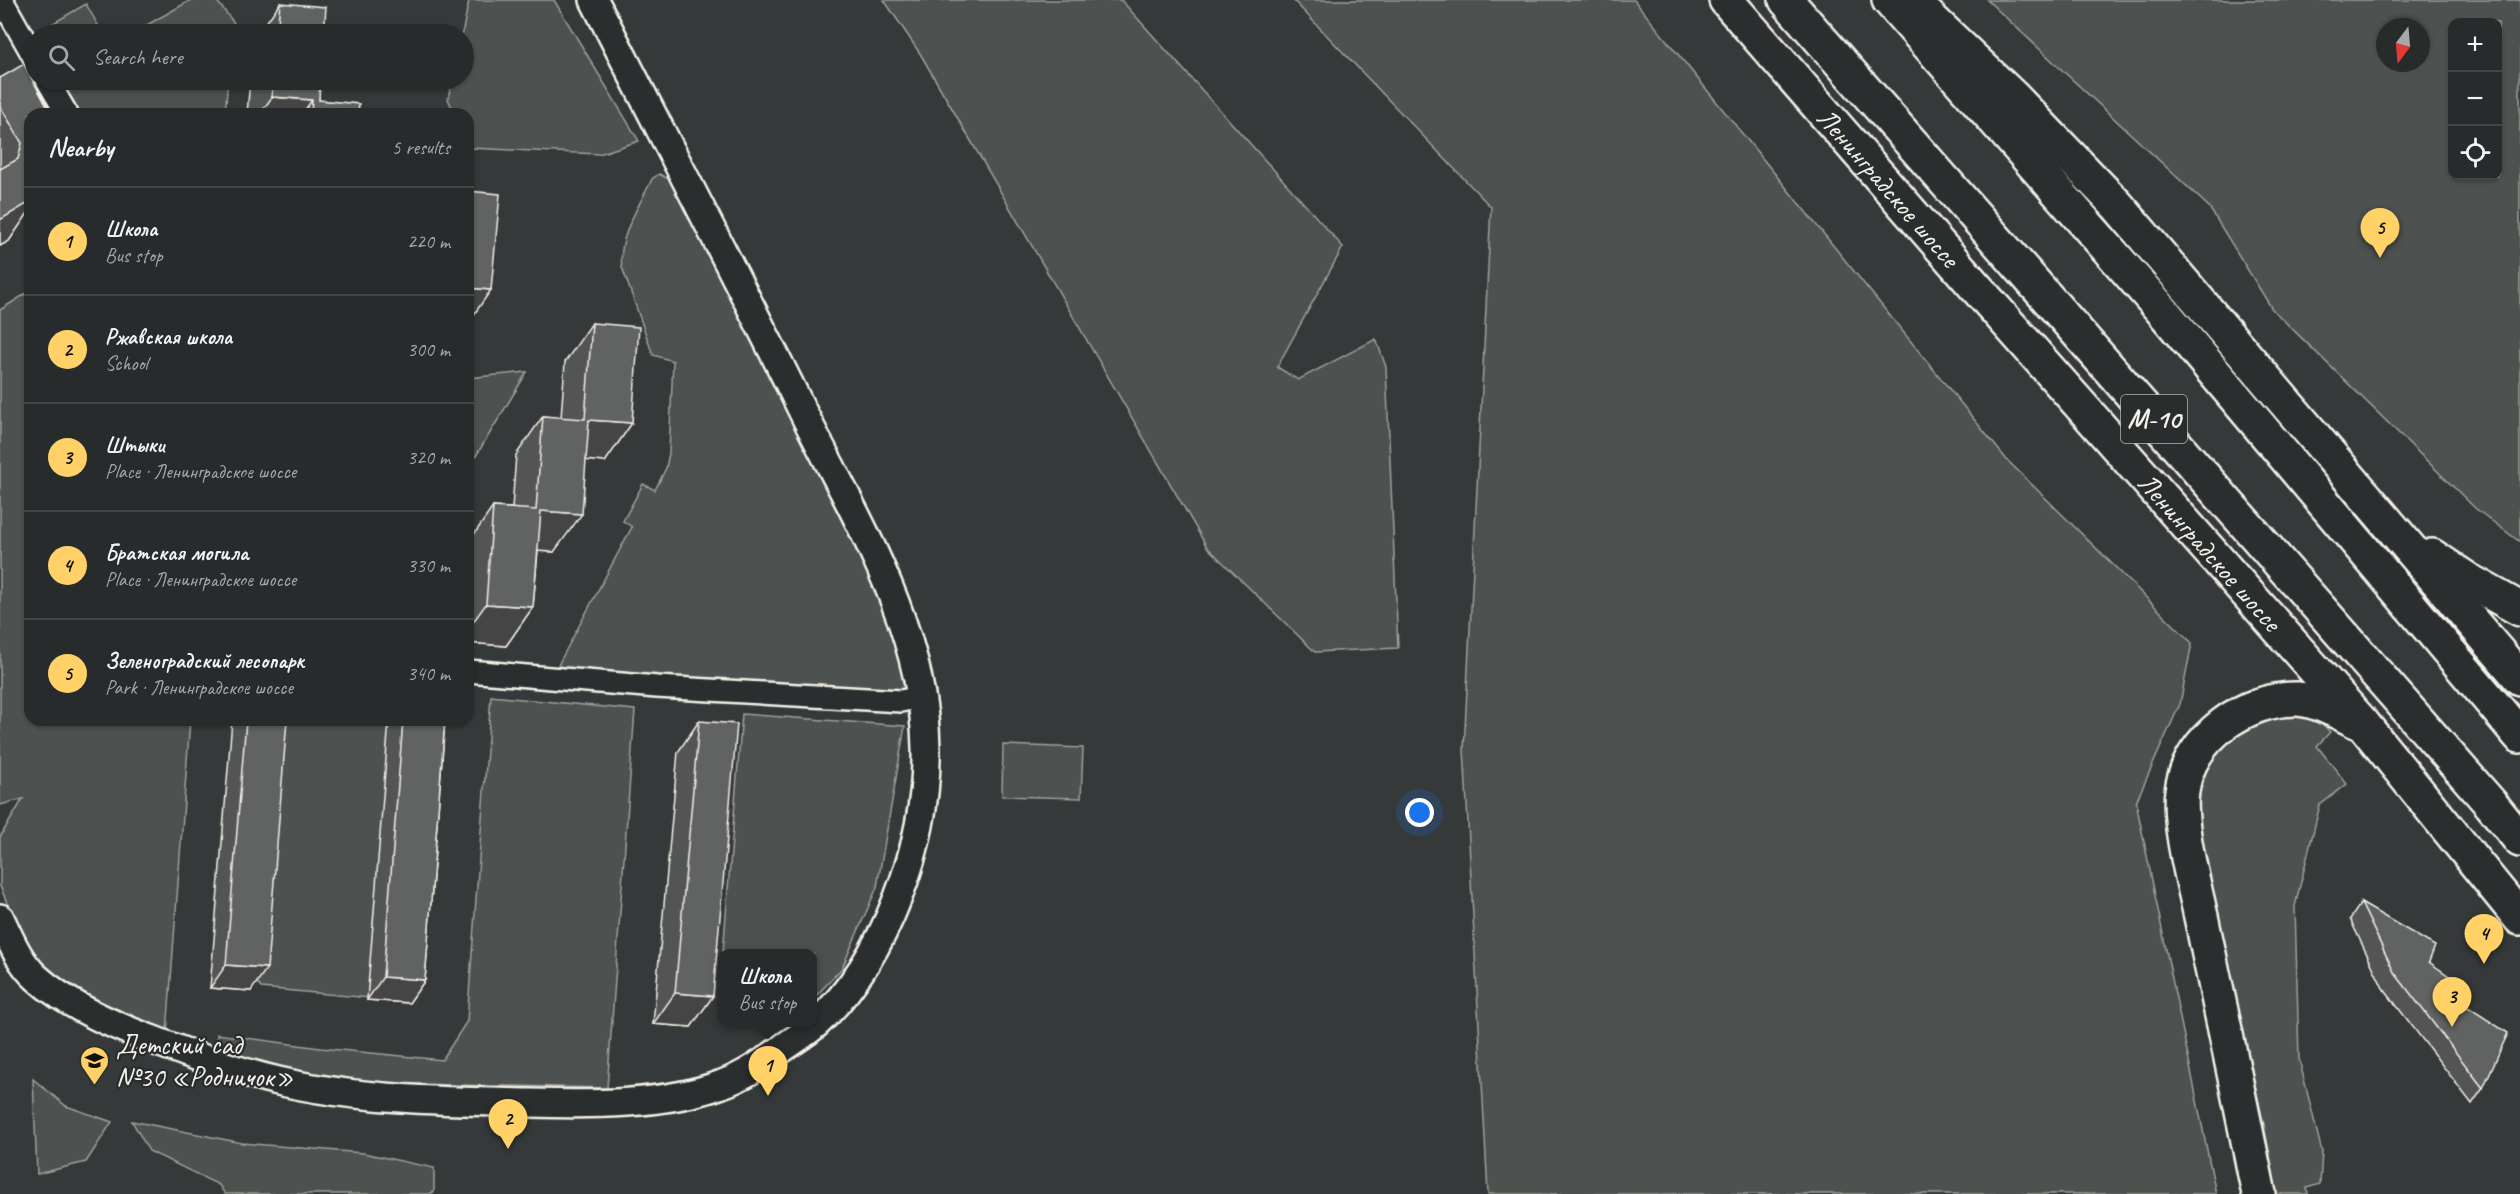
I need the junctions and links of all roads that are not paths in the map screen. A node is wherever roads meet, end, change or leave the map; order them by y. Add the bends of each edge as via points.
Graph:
1 (2, 0) edge
2 (594, 0) edge
3 (1726, 0) edge
4 (1786, 0) edge
5 (1889, 0) edge
6 (1911, 0) edge
7 (24, 39) edge
8 (53, 90) edge
9 (63, 108) edge
10 (2396, 530) junction
11 (2520, 609) edge
12 (474, 672) edge
13 (2520, 678) edge
14 (921, 697) junction
15 (2364, 725) junction
16 (2520, 736) edge
17 (2520, 840) edge
18 (0, 918) edge
19 (2520, 918) edge
20 (817, 1023) edge
21 (813, 1027) edge
22 (2259, 1194) edge

1 - 7 street
2 - 14 street via 889,586 905,627
3 - 15 main road, Ленинградское шоссе
4 - 17 main road, Ленинградское шоссе / М-10
5 - 16 main road, М-10 via 2161,309
6 - 10 main road via 2013,97 2118,206
8 - 9 street
10 - 11 main road via 2468,580
10 - 13 main road
12 - 14 street via 901,701
14 - 20 street via 926,746 914,845 890,917 874,948 851,984
15 - 19 main road, Ленинградское шоссе
15 - 22 main road via 2328,707 2298,699 2269,702 2242,711 2214,732 2199,750 2187,770 2181,792 2182,819 2199,907
18 - 21 street via 18,957 37,979 88,1013 188,1053 274,1081 315,1089 574,1104 691,1094 755,1068

